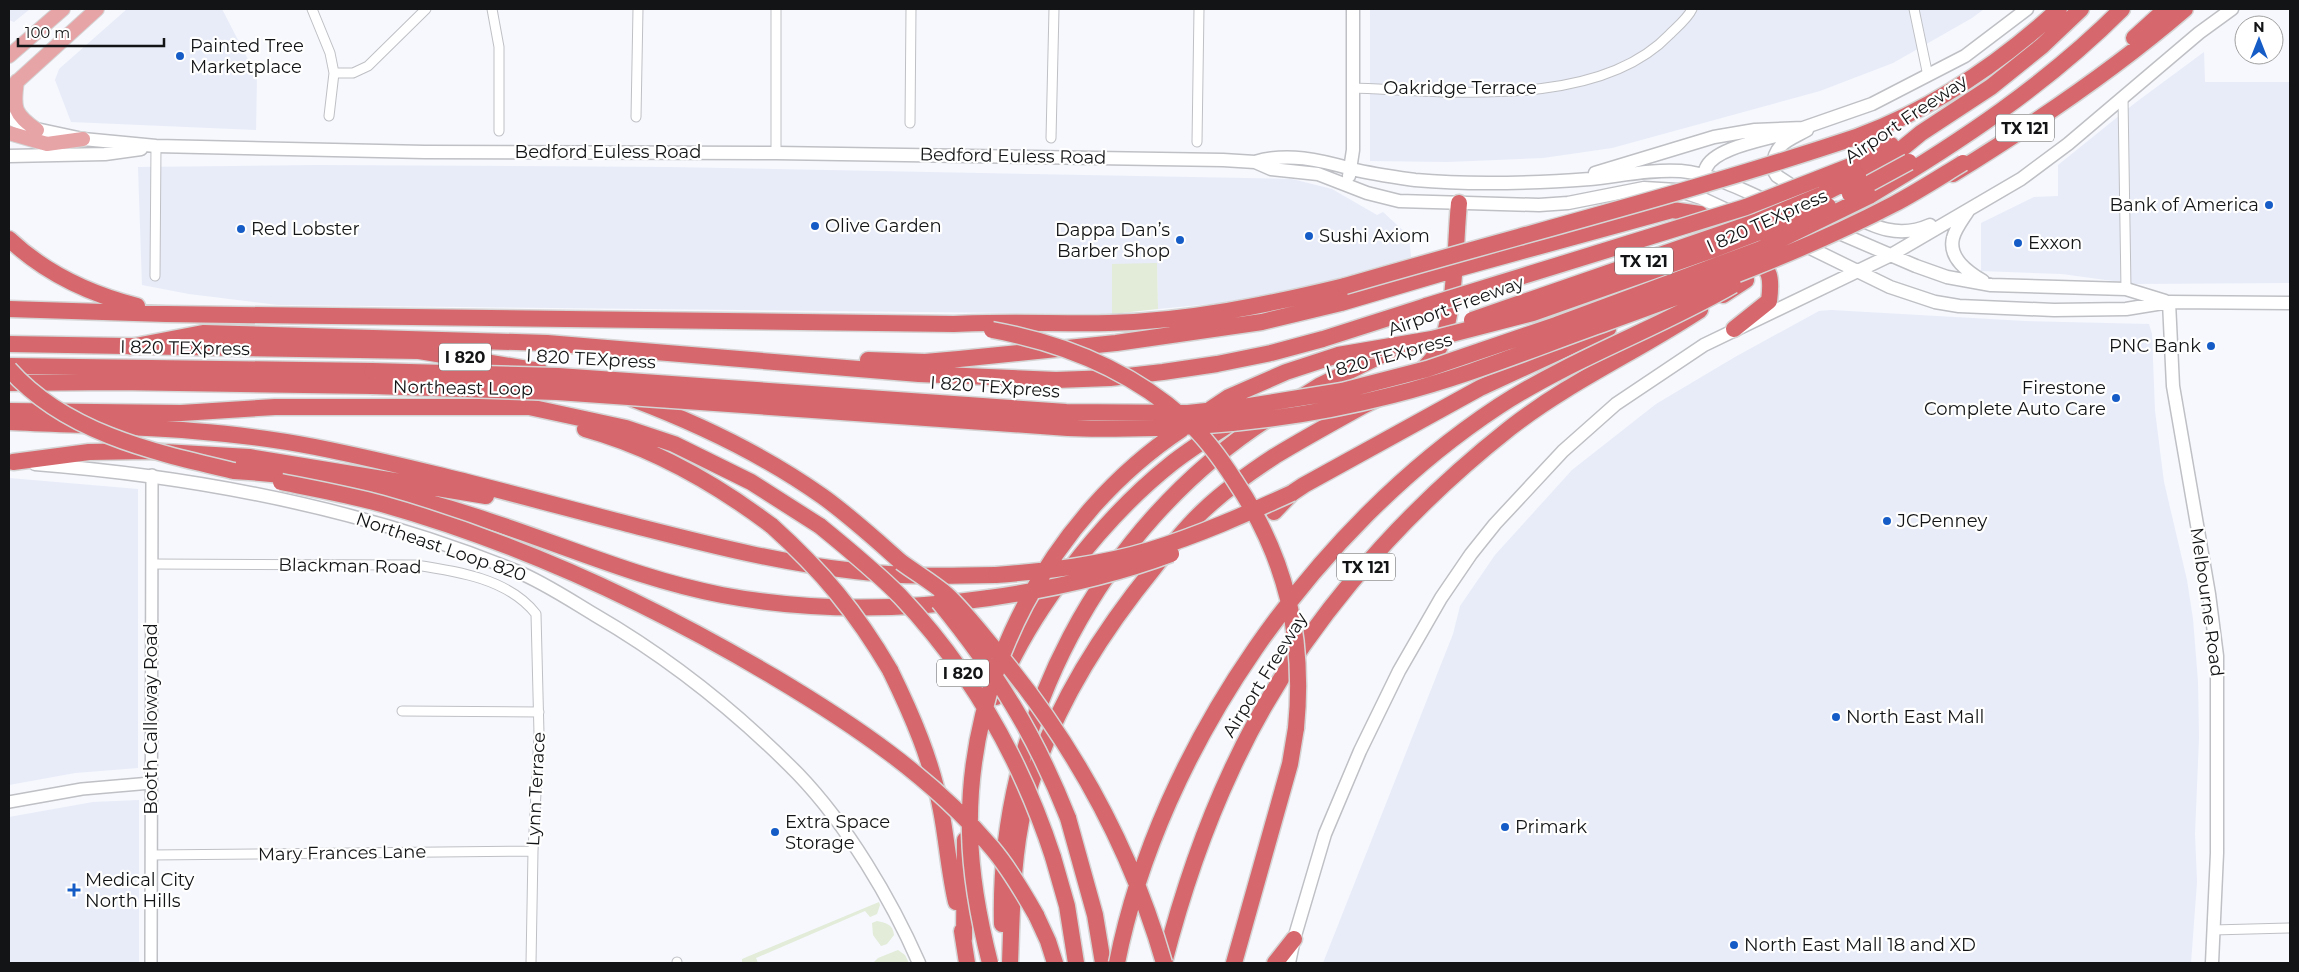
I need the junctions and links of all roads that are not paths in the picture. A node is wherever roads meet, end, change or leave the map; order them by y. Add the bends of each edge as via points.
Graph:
1 (64, 9) edge
2 (97, 9) edge
3 (312, 9) edge
4 (426, 9) edge
5 (492, 9) edge
6 (638, 9) edge
7 (776, 9) edge
8 (911, 9) edge
9 (1054, 9) edge
10 (1199, 9) edge
11 (1353, 9) edge
12 (1692, 9) edge
13 (1914, 9) edge
14 (2027, 9) edge
15 (2058, 9) edge
16 (2081, 9) edge
17 (2122, 9) edge
18 (2166, 9) edge
19 (2185, 9) edge
20 (2232, 9) edge
21 (27, 40) junction
22 (9, 47) edge
23 (9, 56) edge
24 (334, 73) junction
25 (1928, 76) junction
26 (13, 85) edge
27 (1352, 88) junction
28 (2123, 98) junction
29 (329, 116) dead end
30 (636, 117) dead end
31 (9, 118) edge
32 (1820, 122) junction
33 (910, 123) dead end
34 (1802, 128) junction
35 (37, 130) junction
36 (499, 131) dead end
37 (9, 133) edge
38 (1051, 138) dead end
39 (83, 139) junction
40 (1197, 142) dead end
41 (156, 146) junction
42 (776, 153) junction
43 (9, 156) edge
44 (1932, 159) junction
45 (1255, 162) junction
46 (1351, 168) junction
47 (1856, 171) junction
48 (1704, 176) junction
49 (1569, 180) junction
50 (1465, 181) junction
51 (1347, 184) junction
52 (1701, 198) junction
53 (1459, 204) junction
54 (1969, 209) junction
55 (9, 239) edge
56 (1891, 255) junction
57 (1776, 259) junction
58 (1453, 270) junction
59 (1859, 272) junction
60 (155, 276) dead end
61 (1746, 280) junction
62 (1991, 286) junction
63 (2126, 289) junction
64 (2169, 302) junction
65 (2290, 303) edge
66 (9, 309) edge
67 (166, 314) junction
68 (954, 324) junction
69 (1734, 329) junction
70 (9, 344) edge
71 (130, 347) junction
72 (812, 366) junction
73 (9, 368) edge
74 (372, 379) junction
75 (9, 383) edge
76 (1319, 386) junction
77 (529, 407) junction
78 (9, 411) edge
79 (9, 422) edge
80 (11, 462) edge
81 (234, 471) junction
82 (152, 475) junction
83 (1292, 493) junction
84 (554, 505) junction
85 (901, 562) junction
86 (152, 564) junction
87 (536, 614) joint
88 (402, 711) dead end
89 (539, 712) junction
90 (151, 783) junction
91 (9, 802) edge
92 (533, 851) junction
93 (151, 855) junction
94 (2290, 928) edge
95 (2213, 930) junction
96 (964, 939) junction
97 (1294, 940) junction
98 (151, 963) edge
99 (531, 963) edge
100 (919, 963) edge
101 (967, 963) edge
102 (990, 963) edge
103 (1003, 963) edge
104 (1010, 963) edge
105 (1055, 963) edge
106 (1076, 963) edge
107 (1103, 963) edge
108 (1117, 963) edge
109 (1164, 963) edge
110 (1234, 963) edge
111 (1275, 963) edge
112 (1289, 963) edge
113 (2212, 963) edge

1 - 21 main road
2 - 26 main road
3 - 24 street via 330,53
4 - 24 street via 368,66 353,72
5 - 36 street via 498,47
6 - 30 street
7 - 42 street
8 - 33 street
9 - 38 street
10 - 40 street
11 - 27 main road
12 - 27 street, Oakridge Terrace via 1656,49 1607,74 1560,87 1490,92
13 - 25 street
14 - 25 main road, Airport Freeway via 1965,56
15 - 68 highway, bridge via 2006,54 1954,89 1907,115 1859,136 1612,213 1345,286 1252,307 1110,323
16 - 47 highway, Airport Freeway / TX 121 via 1991,87 1921,133 1893,144
17 - 44 highway, I 820 TEXpress via 2026,94
18 - 57 highway, bridge via 2095,71 2023,125 1896,203
19 - 61 highway, Airport Freeway / TX 121, bridge via 2106,73 2002,144 1908,201
20 - 28 main road via 2199,32
21 - 22 main road
21 - 23 main road
24 - 29 street
25 - 32 main road, Airport Freeway via 1883,100
26 - 35 main road via 16,110 22,120
27 - 46 main road
28 - 54 main road via 2021,178
28 - 63 street
31 - 35 main road, Bedford Euless Road
32 - 34 main road, Airport Freeway
32 - 54 main road via 1779,146 1772,168 1777,176 1810,197 1878,227 1901,233 1920,230
34 - 48 main road via 1723,152 1709,163
34 - 49 main road, Airport Freeway via 1755,130 1704,139
35 - 39 main road, Bedford Euless Road
37 - 39 main road via 47,144
39 - 41 main road, Bedford Euless Road
41 - 42 main road, Bedford Euless Road via 425,152
41 - 43 main road, Bedford Euless Road via 105,154
41 - 60 street
42 - 45 main road, Bedford Euless Road
44 - 74 highway, I 820 TEXpress, bridge via 1869,196 1760,249 1564,322 1388,381 1243,408 1188,412 1066,412 558,376
44 - 102 highway, bridge via 1909,162 1832,204 1790,222 1533,313 1432,339 1338,355 1286,372 1230,397 1160,443 1123,475 1061,546 1023,608 993,682 974,765 970,832 974,889
45 - 46 main road via 1270,157 1302,158
45 - 51 main road, Bedford Euless Road via 1271,169 1318,174
46 - 50 main road via 1416,180
46 - 51 main road
47 - 72 highway, bridge via 1271,353 1163,372 1056,380
47 - 76 highway, Airport Freeway / TX 121, bridge via 1821,195 1758,221 1425,334
48 - 49 main road via 1671,171
48 - 52 main road
48 - 56 main road
49 - 50 main road
50 - 53 main road
51 - 53 main road, Bedford Euless Road via 1399,201
52 - 53 main road, Bedford Euless Road via 1677,190 1644,188 1568,203
52 - 59 main road, Bedford Euless Road
53 - 58 highway
54 - 56 main road
54 - 62 main road via 1953,237 1952,247 1955,257 1965,268
55 - 67 highway via 59,276 115,300
56 - 59 main road
56 - 62 main road via 1947,277
57 - 74 highway, I 820 TEXpress, bridge via 1433,384 1346,406 1249,423 1123,430 1068,428
57 - 108 highway, bridge via 1720,293 1539,381 1499,406 1430,458 1334,548 1250,654 1192,754 1144,865
58 - 69 highway via 1672,210 1700,214 1766,266 1772,283 1769,301
58 - 72 highway via 1341,303 1262,322 1194,333 925,362 830,359
58 - 104 highway via 1450,315 1438,351 1426,367 1407,382 1294,444 1231,486 1175,541 1102,639 1048,738 1024,809 1013,890
59 - 64 main road, Bedford Euless Road via 1912,296 1971,307 2126,310
59 - 69 main road
61 - 83 highway via 1610,328 1480,388
61 - 109 highway, Airport Freeway / TX 121 via 1511,427 1421,507 1359,574 1290,666 1232,768 1189,874
62 - 63 main road
63 - 64 main road
64 - 65 main road
64 - 95 main road, Melbourne Road via 2173,386 2218,656 2217,853
66 - 67 highway
67 - 68 highway
68 - 110 highway, bridge via 1024,336 1074,352 1138,384 1185,420 1212,449 1248,499 1273,551 1285,584 1296,640 1299,676 1296,728 1290,764
69 - 97 main road via 1666,368 1616,404 1563,451 1471,554 1399,671 1360,751 1325,834
70 - 71 highway, Northeast Loop
71 - 72 highway via 203,333 517,342
71 - 85 highway, Northeast Loop / I 820 via 419,351 540,371 602,387 732,441 822,496
73 - 74 highway, I 820 TEXpress
73 - 81 highway, bridge via 70,418 171,456
74 - 75 highway, I 820 TEXpress
76 - 96 highway via 1264,403 1197,444 1170,465 1114,518 1049,599 1002,681 975,765 964,850
76 - 103 highway, Airport Freeway / TX 121 via 1248,432 1170,500 1096,592 1066,642 1043,692 1014,786 1001,882
77 - 78 highway, Northeast Loop / I 820 via 275,408 181,413
77 - 96 highway, bridge via 568,425 600,433 662,457 700,476 772,526 838,592 890,670 919,735 941,809
77 - 106 highway, Northeast Loop / I 820, bridge via 626,428 674,444 751,482 820,526 899,596 956,662 1011,752 1053,857
79 - 84 highway via 180,430 314,447
80 - 82 main road, Northeast Loop 820
80 - 84 highway via 89,452 147,451 249,457
81 - 83 highway, bridge via 283,474 384,492 486,520 637,573 711,592 778,604 836,609 931,606 1086,581 1138,566 1265,516 1274,512
81 - 105 highway, bridge via 381,504 561,568 628,597 720,645 808,697 919,777 992,848 1036,915
82 - 86 street, Booth Calloway Road
82 - 100 main road, Northeast Loop 820 via 242,490 401,530 518,572 625,632 713,697 798,775 841,827 881,888
83 - 84 highway, bridge via 1238,518 1150,550 1053,570 996,575 903,576 782,560
85 - 107 highway, I 820, bridge via 976,647 1000,681 1039,749 1068,818 1095,914
85 - 109 highway, bridge via 947,596 1007,664 1061,738 1108,818 1134,875
86 - 87 street, Blackman Road via 416,565 455,571 482,580 518,596
86 - 90 street, Booth Calloway Road
87 - 89 street, Lynn Terrace
88 - 89 street
89 - 92 street, Lynn Terrace
90 - 91 street via 82,789
90 - 93 street, Booth Calloway Road
92 - 93 street, Mary Frances Lane
92 - 99 street, Lynn Terrace
93 - 98 street, Booth Calloway Road
94 - 95 street
95 - 113 main road, Melbourne Road
96 - 101 highway
97 - 111 highway
97 - 112 main road

